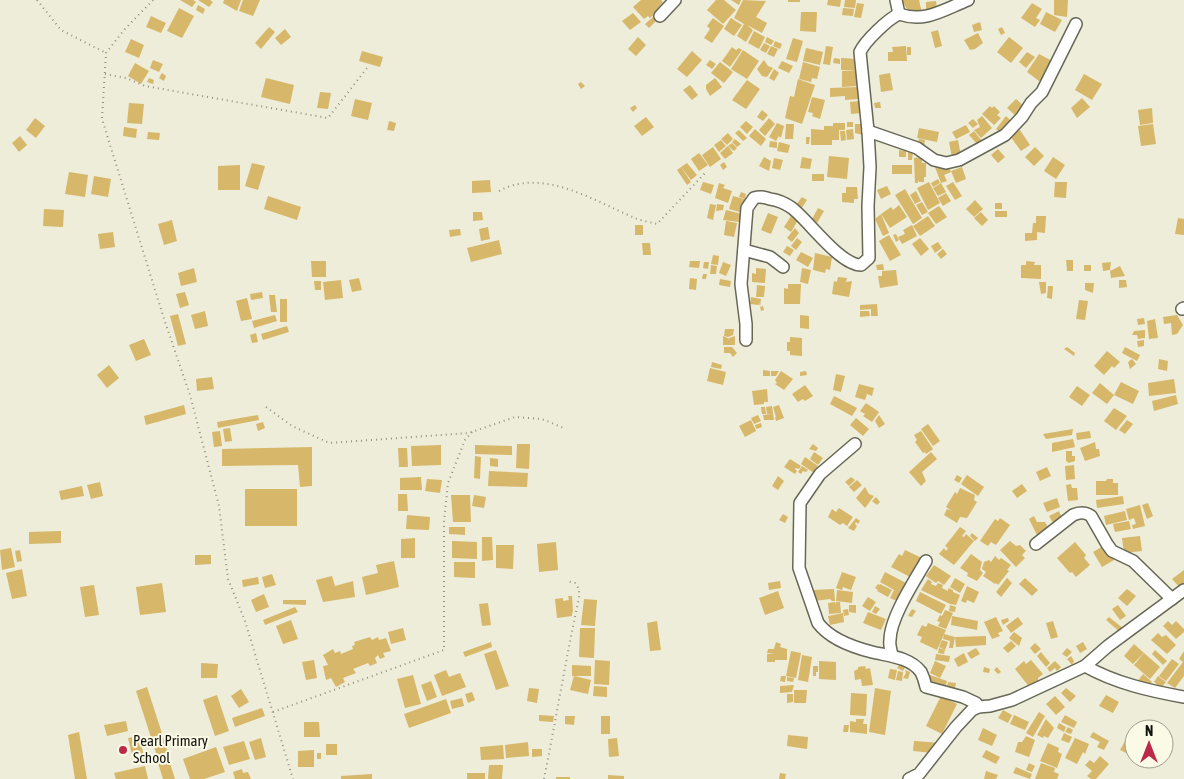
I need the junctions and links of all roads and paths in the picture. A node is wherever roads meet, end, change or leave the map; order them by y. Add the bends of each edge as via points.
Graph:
1 (37, 0) edge
2 (153, 0) edge
3 (675, 0) edge
4 (896, 0) edge
5 (968, 0) edge
6 (899, 14) junction
7 (660, 16) dead end
8 (1076, 24) dead end
9 (106, 54) junction
10 (367, 68) dead end
11 (105, 74) junction
12 (868, 131) junction
13 (707, 171) dead end
14 (499, 191) dead end
15 (744, 250) junction
16 (783, 267) dead end
17 (746, 340) dead end
18 (266, 407) dead end
19 (566, 429) dead end
20 (472, 432) junction
21 (855, 444) dead end
22 (1036, 544) dead end
23 (926, 561) dead end
24 (568, 581) dead end
25 (1184, 590) edge
26 (1172, 599) junction
27 (892, 655) junction
28 (1085, 666) junction
29 (1184, 697) edge
30 (978, 707) junction
31 (273, 712) junction
32 (916, 777) edge
33 (293, 779) edge
34 (544, 779) edge

1 - 9 path via 60,30
2 - 9 path
3 - 7 street
4 - 6 street
5 - 6 street via 928,17
6 - 12 street via 861,49
8 - 12 street via 1042,92 1022,117 1005,135 959,160 934,160 917,148
9 - 11 path
10 - 11 path via 328,118 152,88
11 - 31 path via 102,119 190,395 219,506 228,579
12 - 15 street via 870,253 865,263 850,263 792,208 777,200 760,197 754,198 747,208
13 - 14 path via 657,224 637,219 578,191 539,183 511,185
15 - 16 street via 770,256
15 - 17 street via 741,284
18 - 20 path via 292,426 329,443
19 - 20 path via 542,418 515,417
20 - 31 path via 465,440 448,482 444,522 444,650
21 - 27 street via 820,474 800,504 799,568 818,623 828,634 870,651
22 - 26 street via 1073,515 1087,513 1112,551 1132,561
23 - 27 street via 898,612 890,639
24 - 34 path via 579,589 579,598
25 - 26 street
26 - 28 street
27 - 30 street via 920,672 926,687 970,699
28 - 29 street via 1111,679
28 - 30 street via 1012,700
30 - 32 street via 966,714
31 - 33 path

